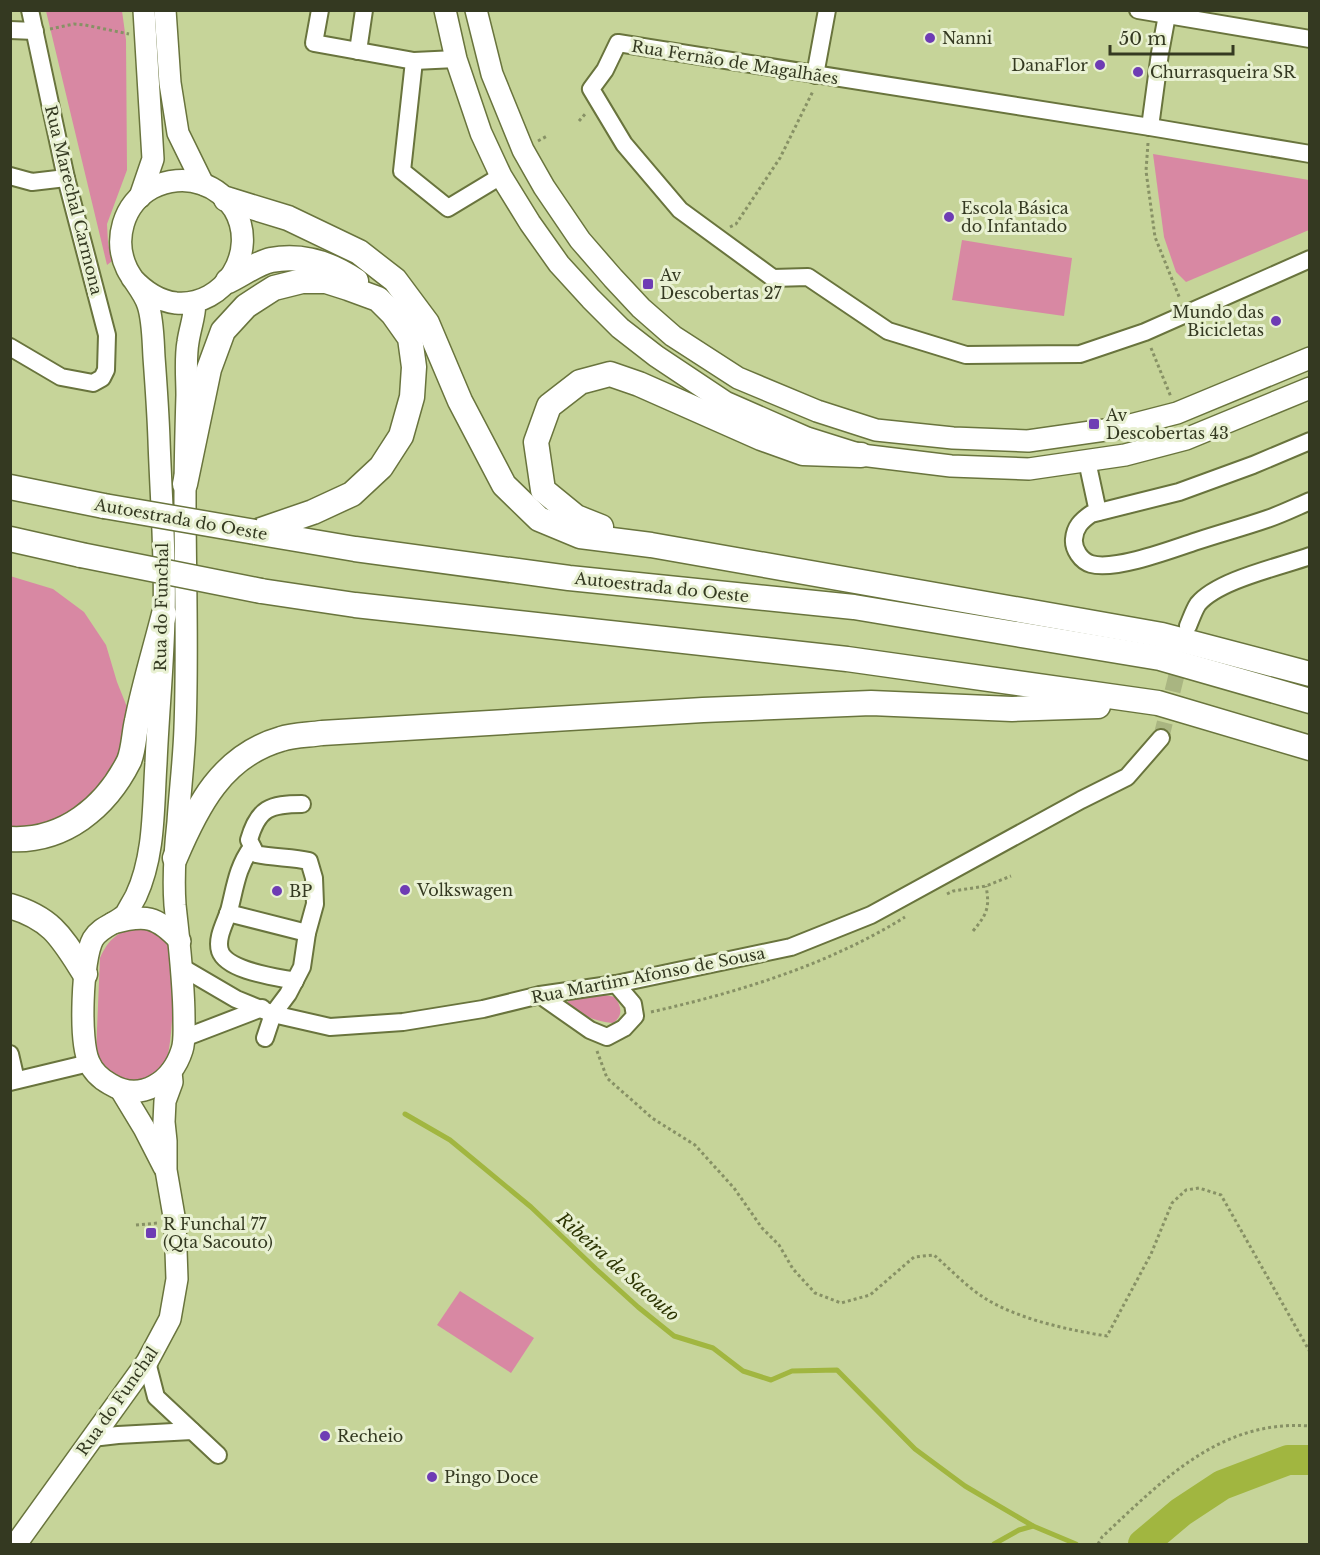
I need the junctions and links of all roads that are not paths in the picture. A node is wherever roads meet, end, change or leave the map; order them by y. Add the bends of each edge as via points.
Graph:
1 (30, 10) edge
2 (144, 10) edge
3 (165, 10) edge
4 (320, 10) edge
5 (364, 10) edge
6 (445, 10) edge
7 (476, 10) edge
8 (827, 10) edge
9 (1138, 10) edge
10 (1167, 15) junction
11 (10, 30) edge
12 (35, 31) junction
13 (1310, 39) edge
14 (358, 51) junction
15 (456, 59) junction
16 (414, 61) junction
17 (818, 75) junction
18 (1150, 127) junction
19 (1310, 154) edge
20 (10, 176) edge
21 (501, 176) junction
22 (66, 178) junction
23 (203, 184) junction
24 (140, 197) junction
25 (226, 199) junction
26 (1310, 259) edge
27 (132, 278) junction
28 (228, 281) junction
29 (378, 299) junction
30 (195, 302) junction
31 (686, 344) junction
32 (10, 347) edge
33 (1310, 358) edge
34 (671, 366) junction
35 (1310, 388) edge
36 (1310, 441) edge
37 (861, 455) junction
38 (1087, 461) junction
39 (185, 484) junction
40 (10, 487) edge
41 (1310, 501) edge
42 (1098, 512) junction
43 (255, 532) junction
44 (10, 539) edge
45 (651, 545) junction
46 (10, 550) edge
47 (81, 555) junction
48 (1310, 556) edge
49 (164, 614) junction
50 (1188, 626) dead end
51 (1310, 674) edge
52 (1310, 701) edge
53 (1158, 703) junction
54 (1161, 738) tunnel mouth
55 (1310, 748) edge
56 (302, 804) dead end
57 (10, 839) edge
58 (252, 847) junction
59 (175, 858) junction
60 (10, 906) edge
61 (228, 913) junction
62 (107, 925) junction
63 (307, 933) junction
64 (180, 941) junction
65 (183, 968) junction
66 (85, 974) junction
67 (295, 981) junction
68 (616, 984) junction
69 (540, 994) junction
70 (268, 1011) junction
71 (184, 1038) junction
72 (265, 1038) dead end
73 (10, 1054) edge
74 (89, 1063) junction
75 (171, 1072) junction
76 (13, 1081) edge
77 (121, 1090) junction
78 (166, 1170) junction
79 (147, 1362) junction
80 (192, 1431) junction
81 (92, 1438) junction
82 (218, 1455) dead end
83 (15, 1538) edge

1 - 12 street, Rua Marechal Carmona
2 - 24 main road, Rua do Funchal via 153,159
3 - 23 main road via 178,133
4 - 14 street via 315,43
5 - 14 street
6 - 15 main road
7 - 31 main road via 496,85 523,150 544,187 580,240 613,278 641,308
8 - 17 street
9 - 10 street
10 - 13 street
10 - 18 street
11 - 12 street
12 - 22 street, Rua Marechal Carmona
14 - 16 street
15 - 16 street
15 - 21 main road via 481,133
16 - 21 street via 402,171 448,208
17 - 18 street, Rua Fernão de Magalhães
17 - 26 street, Rua Fernão de Magalhães via 618,43 591,89 624,144 680,210 773,278 808,277 888,331 966,355 1080,354 1145,332
18 - 19 street, Rua Fernão de Magalhães
20 - 22 street via 32,182
21 - 34 main road via 530,224 567,273 621,328
22 - 32 street, Rua Marechal Carmona via 107,335 106,370 93,383 61,376
23 - 24 main road, Rua do Funchal via 169,181
23 - 25 main road, Rua do Funchal
24 - 27 main road, Rua do Funchal via 128,211 120,245
25 - 28 main road, Rua do Funchal via 241,225 243,240 239,262
25 - 45 highway via 288,218 359,252 395,280 427,323 460,401 504,485 539,519 580,536
27 - 30 main road, Rua do Funchal via 144,291 160,299
27 - 49 main road, Rua do Funchal via 148,303 153,339
28 - 29 highway via 269,260 298,259 323,263 344,273
28 - 30 main road, Rua do Funchal
29 - 39 highway via 326,281 302,281 274,288 246,306 223,331 209,369
29 - 43 highway via 410,338 414,367 412,397 401,436 381,467 352,494
30 - 39 main road, Rua do Funchal via 188,343
31 - 33 main road via 738,378 817,411 876,430 1028,441 1119,428 1177,413
31 - 34 main road
34 - 37 main road via 725,402 807,438
35 - 38 main road via 1186,439
36 - 42 street via 1179,492
37 - 38 main road via 951,466 1029,469
37 - 45 highway via 803,453 610,374 580,382 549,406 536,442 543,490 576,517
38 - 42 street
39 - 59 main road, Rua do Funchal via 185,730
40 - 43 highway, Autoestrada do Oeste, bridge
41 - 42 street via 1174,549 1105,565 1090,564 1073,545 1080,522
43 - 52 highway, Autoestrada do Oeste via 569,578 854,607 1160,658
44 - 47 highway
45 - 51 highway via 1162,635
46 - 47 highway
47 - 53 highway, bridge via 261,591 355,605 847,659
48 - 50 street via 1210,593 1197,605
49 - 57 highway via 130,759 108,794 87,816 59,830 25,840
49 - 62 main road, Rua do Funchal via 147,869 125,915
53 - 55 highway
53 - 59 highway via 1012,709 871,703 322,733 282,739 249,752 219,779 194,814
54 - 68 street, Rua Martim Afonso de Sousa via 1127,777 871,915 791,947
56 - 58 street via 273,806 261,813 253,824 249,840
58 - 61 street via 235,880
58 - 63 street via 256,854 309,861 315,904
59 - 64 main road, Rua do Funchal
60 - 66 highway via 45,921 64,941
61 - 63 street
61 - 67 street via 220,938 220,950 226,960 238,967
62 - 64 main road via 136,916 154,919
62 - 66 main road, Rua do Funchal via 95,936 88,951
63 - 67 street via 302,967
64 - 65 main road, Rua do Funchal
65 - 70 street, Rua Martim Afonso de Sousa via 236,999
65 - 71 main road, Rua do Funchal
66 - 74 main road, Rua do Funchal via 83,1038
67 - 70 street via 288,994
68 - 69 street, Rua Martim Afonso de Sousa
68 - 69 street via 633,1005 635,1016 607,1037 590,1030
69 - 70 street, Rua Martim Afonso de Sousa via 483,1009 403,1022 330,1027
70 - 71 street
70 - 72 street
71 - 75 main road, Rua do Funchal via 182,1052
73 - 76 street
74 - 76 street
74 - 77 main road, Rua do Funchal via 98,1075
75 - 77 main road, Rua do Funchal via 155,1088
75 - 78 main road, Rua do Funchal via 172,1082 165,1101
77 - 78 main road, Rua do Funchal
78 - 79 main road, Rua do Funchal via 175,1222 177,1279 170,1318
79 - 80 street via 156,1397
79 - 81 main road, Rua do Funchal
80 - 81 street
80 - 82 street
81 - 83 main road, Rua do Funchal

